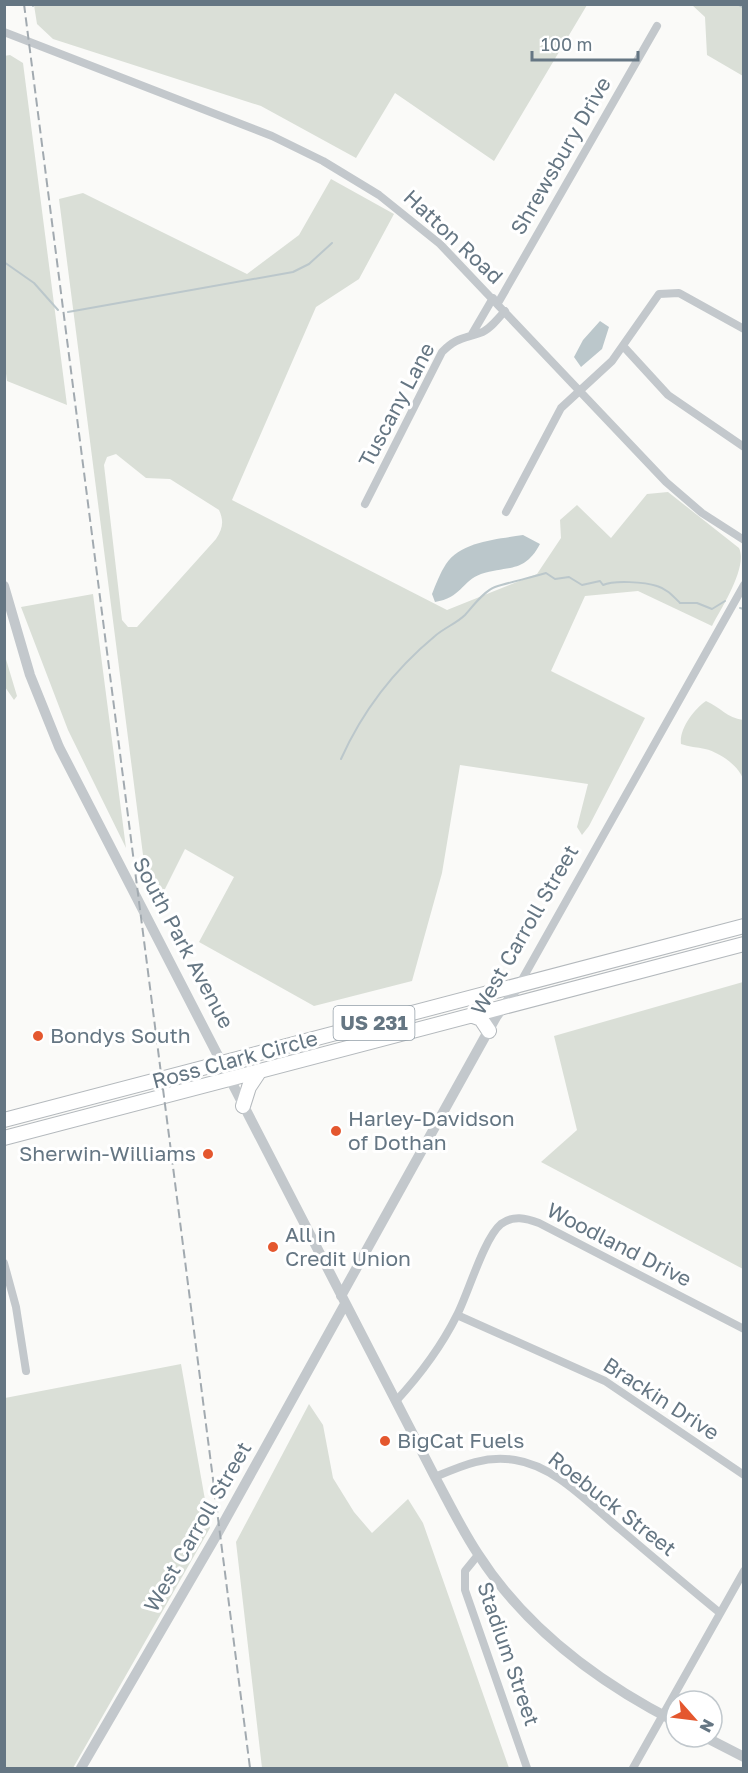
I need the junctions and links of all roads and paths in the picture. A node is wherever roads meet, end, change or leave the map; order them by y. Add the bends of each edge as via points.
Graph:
1 (657, 26) dead end
2 (4, 32) edge
3 (495, 301) junction
4 (505, 311) junction
5 (744, 329) edge
6 (472, 334) junction
7 (624, 347) junction
8 (579, 391) junction
9 (744, 447) edge
10 (365, 504) dead end
11 (506, 512) dead end
12 (744, 540) edge
13 (744, 585) edge
14 (4, 586) edge
15 (744, 926) edge
16 (744, 944) edge
17 (519, 985) junction
18 (503, 1008) junction
19 (414, 1013) junction
20 (473, 1016) junction
21 (418, 1030) junction
22 (489, 1031) junction
23 (307, 1041) junction
24 (311, 1058) junction
25 (223, 1063) junction
26 (259, 1072) junction
27 (230, 1079) junction
28 (243, 1106) junction
29 (4, 1120) edge
30 (4, 1138) edge
31 (4, 1263) edge
32 (343, 1300) junction
33 (457, 1315) junction
34 (744, 1329) edge
35 (26, 1371) dead end
36 (396, 1401) junction
37 (744, 1475) edge
38 (435, 1478) junction
39 (478, 1555) junction
40 (744, 1571) edge
41 (720, 1613) junction
42 (663, 1715) junction
43 (724, 1747) edge
44 (744, 1757) edge
45 (81, 1768) edge
46 (527, 1768) edge
47 (633, 1768) edge

1 - 3 street, Shrewsbury Drive
2 - 3 street, Hatton Road via 246,125 323,161 419,225
3 - 4 street, Hatton Road
3 - 6 street
4 - 6 street, Tuscany Lane via 490,327
4 - 8 street, Hatton Road
5 - 7 street via 680,293 668,292 654,299
6 - 10 street, Tuscany Lane via 451,343 442,352
7 - 8 street
7 - 9 street via 668,395
8 - 11 street via 550,425
8 - 12 street, Hatton Road via 666,482 702,513
13 - 17 street, West Carroll Street
14 - 25 street, South Park Avenue via 20,644 52,730
15 - 17 highway, Ross Clark Circle / US 231
16 - 18 highway, Ross Clark Circle / US 231
17 - 18 street, West Carroll Street
17 - 19 highway, Ross Clark Circle / US 231
18 - 20 highway, Ross Clark Circle / US 231
18 - 22 street, West Carroll Street
19 - 21 highway
19 - 23 highway, Ross Clark Circle / US 231
20 - 21 highway, Ross Clark Circle / US 231
20 - 22 highway via 481,1019
21 - 24 highway, Ross Clark Circle / US 231
22 - 32 street, West Carroll Street
23 - 24 highway
23 - 25 highway, Ross Clark Circle / US 231
24 - 26 highway, Ross Clark Circle / US 231
25 - 27 street, South Park Avenue
25 - 29 highway, Ross Clark Circle / US 231
26 - 27 highway, Ross Clark Circle / US 231
26 - 28 highway
27 - 28 street, South Park Avenue
27 - 30 highway, Ross Clark Circle / US 231
28 - 32 street, South Park Avenue
31 - 35 street
32 - 36 street, South Park Avenue
32 - 45 street, West Carroll Street via 219,1531
33 - 34 street, Woodland Drive via 494,1230 519,1217 539,1223
33 - 36 street, Woodland Drive via 430,1361
33 - 37 street, Brackin Drive via 604,1381
36 - 38 street, South Park Avenue
38 - 39 street, South Park Avenue
38 - 41 street, Roebuck Street via 490,1459 512,1459 540,1468 566,1485
39 - 42 street, South Park Avenue via 526,1614 555,1642 611,1685
39 - 46 street, Stadium Street via 465,1570 465,1590
40 - 41 street
41 - 42 street
42 - 47 street
43 - 44 street

